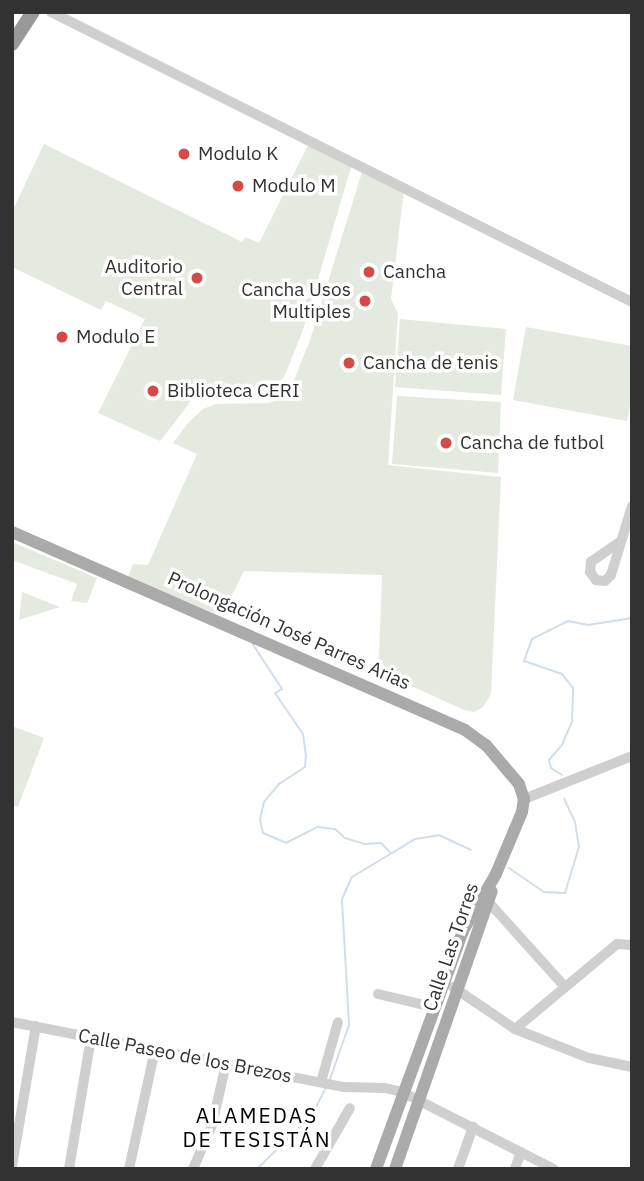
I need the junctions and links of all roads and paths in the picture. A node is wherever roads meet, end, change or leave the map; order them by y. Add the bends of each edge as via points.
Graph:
1 (34, 12) edge
2 (51, 12) edge
3 (12, 44) edge
4 (12, 54) edge
5 (632, 302) edge
6 (632, 506) edge
7 (12, 532) edge
8 (618, 543) dead end
9 (632, 756) edge
10 (524, 799) junction
11 (486, 898) junction
12 (632, 945) edge
13 (443, 982) junction
14 (565, 987) junction
15 (457, 989) junction
16 (378, 994) dead end
17 (433, 1007) junction
18 (12, 1022) edge
19 (338, 1022) dead end
20 (36, 1026) junction
21 (514, 1029) junction
22 (92, 1037) junction
23 (155, 1050) junction
24 (226, 1064) junction
25 (632, 1068) edge
26 (322, 1082) junction
27 (402, 1092) junction
28 (420, 1099) junction
29 (350, 1108) dead end
30 (472, 1127) junction
31 (521, 1152) junction
32 (12, 1166) edge
33 (69, 1169) edge
34 (129, 1169) edge
35 (193, 1169) edge
36 (315, 1169) edge
37 (376, 1169) edge
38 (395, 1169) edge
39 (458, 1169) edge
40 (516, 1169) edge
41 (554, 1169) edge

1 - 3 highway
1 - 4 main road
2 - 5 street
6 - 8 street
7 - 10 main road, Prolongación José Parres Arias via 465,730 499,757
9 - 10 street
10 - 11 main road, Calle Las Torres
11 - 13 main road, Calle Las Torres via 463,931
11 - 14 street
11 - 15 main road, Calle Las Torres
12 - 14 street via 617,944
13 - 15 street
13 - 17 main road, Calle Las Torres
14 - 21 street
15 - 21 street
15 - 28 main road, Calle Las Torres
16 - 17 street
17 - 27 main road, Calle Las Torres
18 - 20 street, Calle Paseo de los Brezos
19 - 26 street
20 - 22 street, Calle Paseo de los Brezos
20 - 32 street
21 - 25 street via 589,1058
22 - 23 street, Calle Paseo de los Brezos
22 - 33 street
23 - 24 street, Calle Paseo de los Brezos
23 - 34 street
24 - 26 street, Calle Paseo de los Brezos
24 - 35 street via 212,1125
26 - 27 street, Calle Paseo de los Brezos
27 - 28 street, Calle Paseo de los Brezos
27 - 37 main road, Calle Las Torres
28 - 30 street, Calle Paseo de los Brezos
28 - 38 main road, Calle Las Torres
29 - 36 street
30 - 31 street, Calle Paseo de los Brezos
30 - 39 street
31 - 40 street
31 - 41 street, Calle Paseo de los Brezos

